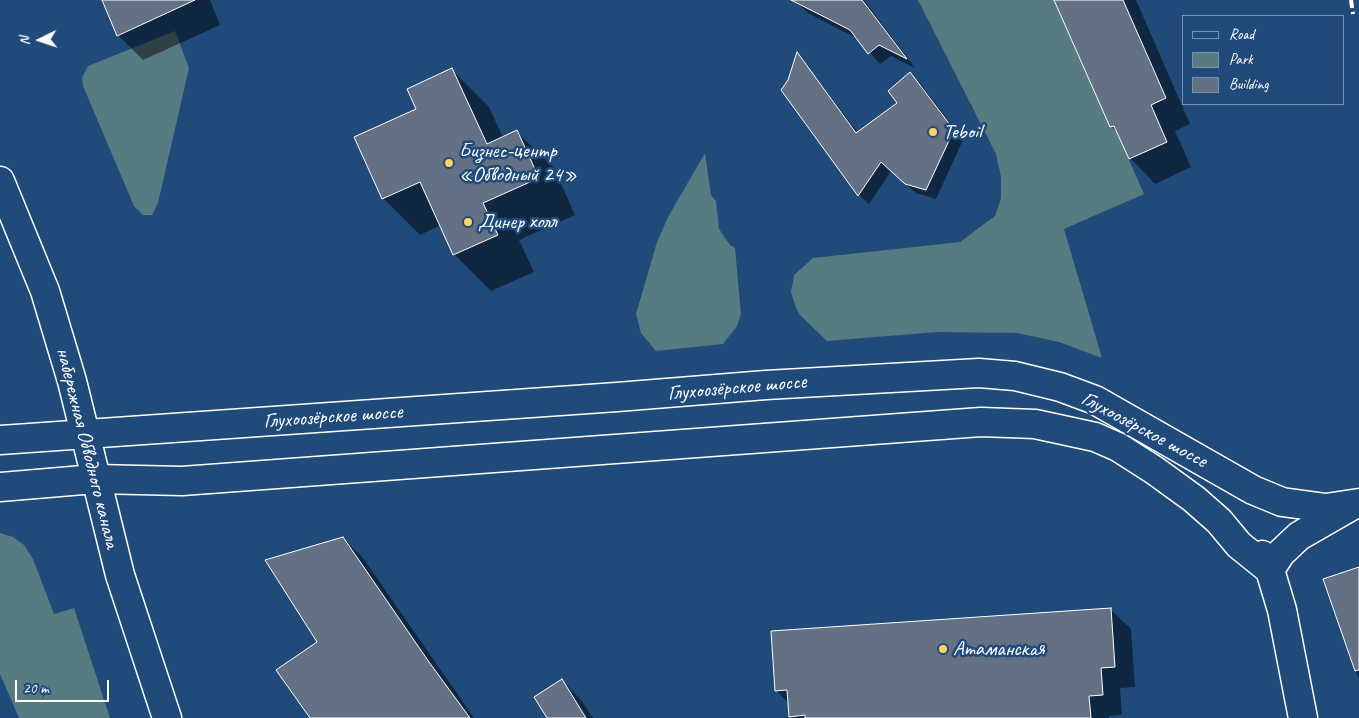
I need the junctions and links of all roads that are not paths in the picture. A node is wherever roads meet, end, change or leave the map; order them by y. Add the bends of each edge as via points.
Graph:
1 (0, 181) edge
2 (1141, 425) junction
3 (85, 434) junction
4 (0, 440) edge
5 (95, 479) junction
6 (0, 487) edge
7 (1356, 504) edge
8 (1270, 570) junction
9 (167, 718) edge
10 (1303, 718) edge

1 - 3 street, набережная Обводного канала via 45,291
2 - 3 street, Глухоозёрское шоссе via 1095,400 1060,387 1015,376 979,373 854,379
2 - 7 street, Глухоозёрское шоссе via 1253,490 1282,502 1326,508
2 - 8 street via 1168,461 1227,507 1249,531
3 - 4 street, Глухоозёрское шоссе
3 - 5 street, набережная Обводного канала
5 - 6 street, Глухоозёрское шоссе
5 - 8 street, Глухоозёрское шоссе via 197,480 971,422 1035,424 1095,437 1118,447 1194,499 1239,545
5 - 9 street, набережная Обводного канала via 120,575
7 - 8 street via 1299,536 1281,553
8 - 10 street via 1282,610

